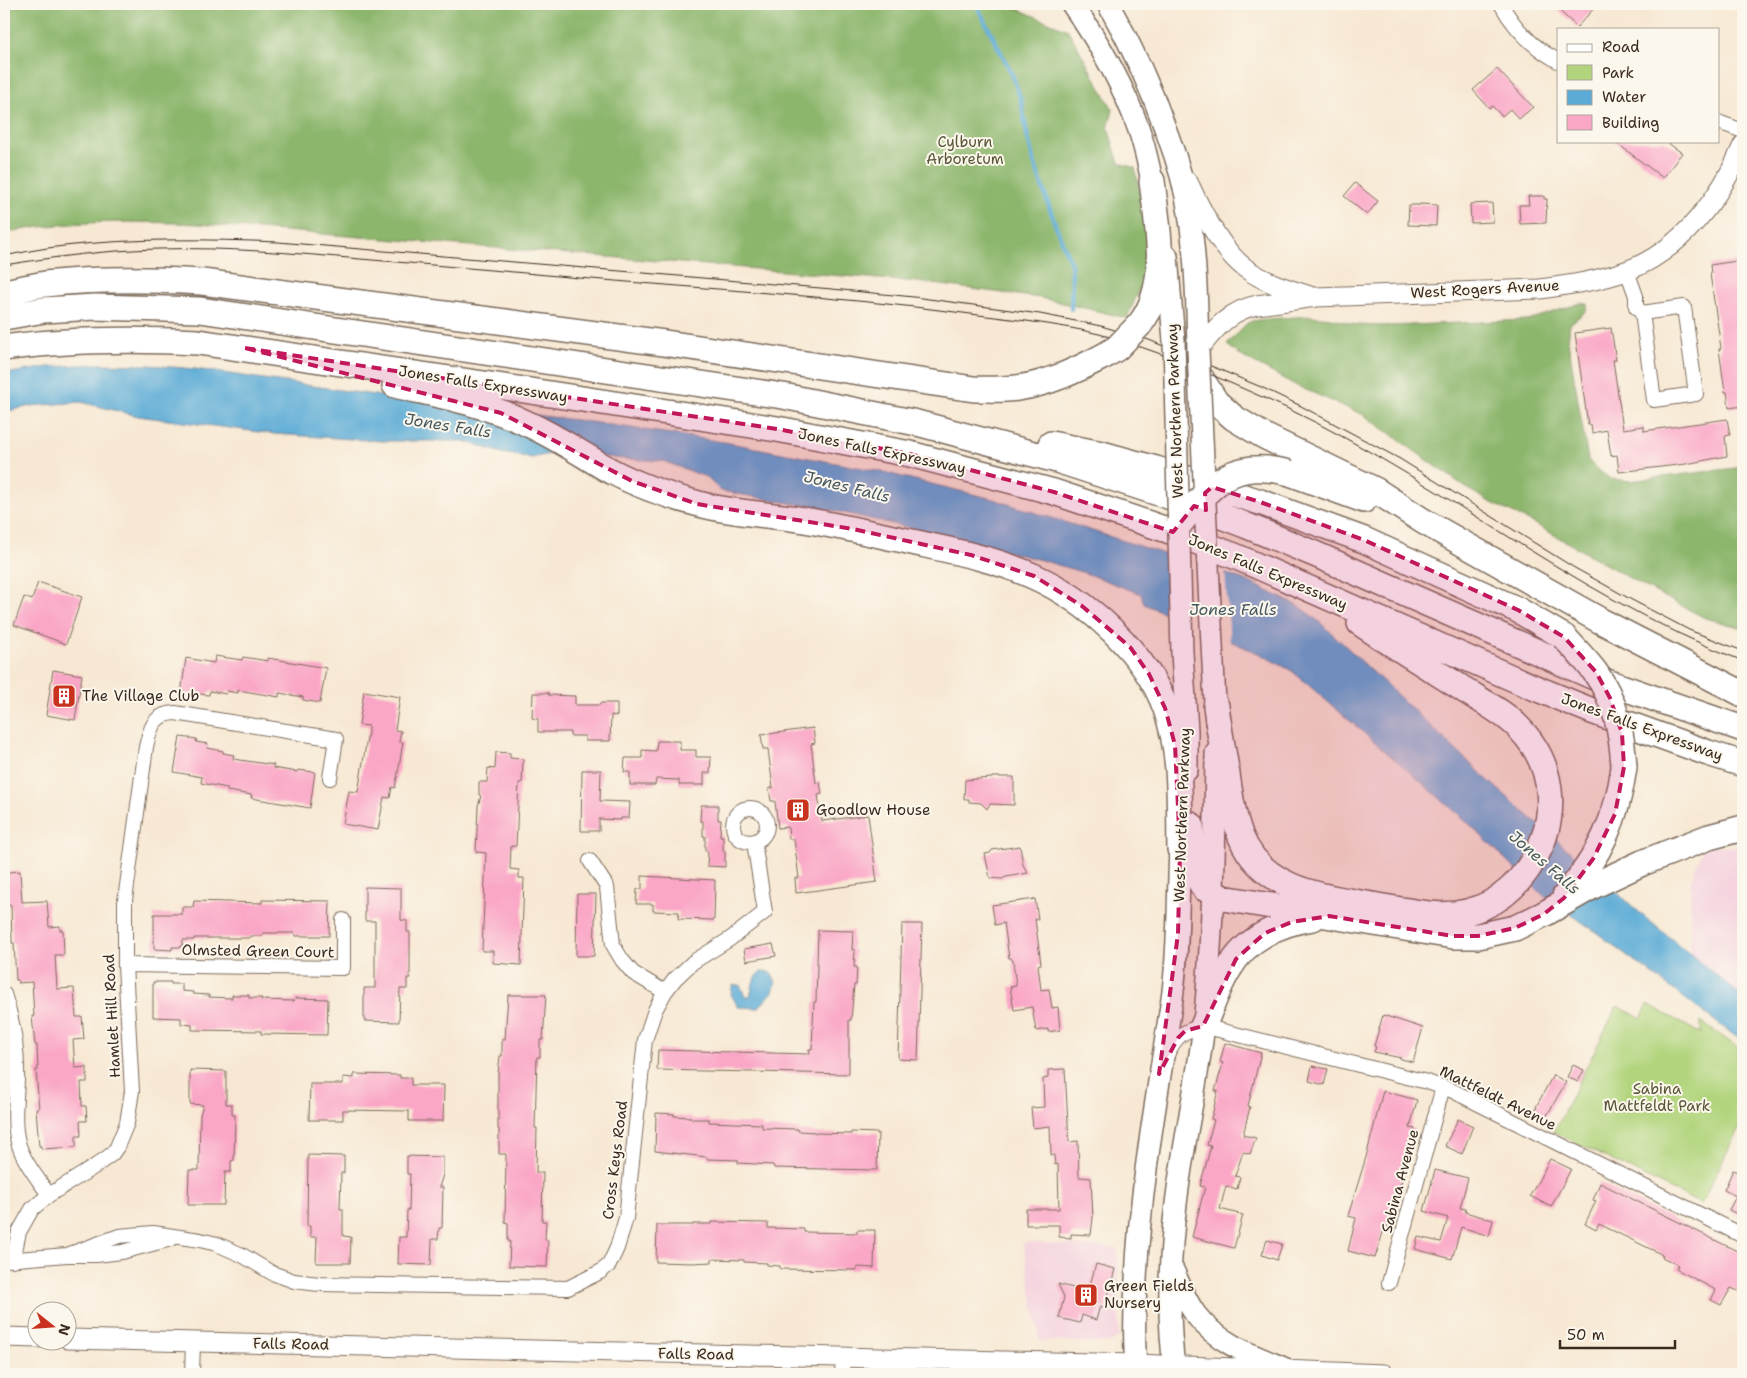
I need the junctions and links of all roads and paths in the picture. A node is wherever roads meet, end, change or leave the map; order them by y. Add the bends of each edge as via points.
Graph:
1 (1072, 4) edge
2 (1108, 4) edge
3 (1501, 4) edge
4 (1557, 60) edge
5 (1720, 123) edge
6 (1743, 131) edge
7 (1743, 145) edge
8 (1174, 152) junction
9 (1152, 180) junction
10 (1627, 271) junction
11 (4, 292) edge
12 (1316, 298) junction
13 (1642, 314) junction
14 (4, 317) edge
15 (4, 348) edge
16 (245, 348) junction
17 (1198, 350) junction
18 (1200, 377) junction
19 (917, 423) junction
20 (1294, 463) junction
21 (1205, 493) junction
22 (1178, 526) junction
23 (1304, 586) junction
24 (1743, 694) edge
25 (1216, 706) junction
26 (1743, 729) edge
27 (1743, 764) edge
28 (1187, 765) junction
29 (330, 778) dead end
30 (1743, 828) edge
31 (754, 842) dead end
32 (1180, 849) junction
33 (590, 861) dead end
34 (1213, 894) junction
35 (1544, 914) junction
36 (1329, 916) junction
37 (343, 920) dead end
38 (124, 965) junction
39 (665, 992) junction
40 (4, 994) edge
41 (1203, 1026) junction
42 (1159, 1074) junction
43 (1443, 1087) junction
44 (49, 1195) junction
45 (1743, 1236) edge
46 (8, 1260) edge
47 (1170, 1264) junction
48 (1389, 1283) dead end
49 (4, 1337) edge
50 (28, 1338) edge
51 (78, 1339) edge
52 (193, 1342) junction
53 (842, 1366) edge
54 (1136, 1369) edge
55 (1286, 1369) junction
56 (1174, 1370) edge
57 (192, 1374) edge
58 (1384, 1374) edge

1 - 9 main road, West Northern Parkway via 1117,80 1139,130
2 - 8 main road, West Northern Parkway via 1138,61
3 - 4 street via 1519,30 1542,52
5 - 6 street
7 - 10 main road, West Rogers Avenue via 1734,167 1697,220 1663,251
8 - 12 main road, West Rogers Avenue via 1212,227 1238,262 1267,281
8 - 17 main road, West Northern Parkway via 1189,212
9 - 11 highway, bridge via 1160,249 1156,287 1142,322 1104,356 1074,371 1015,388 974,389 674,344 202,282 94,280 43,284
9 - 22 main road, West Northern Parkway, bridge via 1165,245 1174,340
10 - 12 main road, West Rogers Avenue via 1540,289
10 - 13 street via 1636,296 1636,307
12 - 17 main road, West Rogers Avenue via 1257,305 1235,312
13 - 13 street via 1654,400 1696,394 1684,307
14 - 19 highway, Jones Falls Expressway via 44,310 95,307 200,310 783,396
15 - 16 highway, Jones Falls Expressway via 48,342 152,340
16 - 23 highway, Jones Falls Expressway via 777,429 910,454 1109,510 1229,554
16 - 32 highway via 475,404 531,425 632,482 697,504 853,529 971,555 1034,576 1082,606 1130,648 1149,674 1165,708 1175,745
17 - 18 main road, West Northern Parkway, bridge
18 - 20 highway via 1216,402 1234,418 1264,436
18 - 21 main road, West Northern Parkway, bridge
19 - 26 highway, Jones Falls Expressway via 1060,461 1177,499 1317,555 1601,680
19 - 35 highway, bridge via 1063,446 1156,469 1260,502 1364,540 1518,610 1564,637 1596,672 1610,698 1622,733 1624,767 1621,792 1607,833 1579,880
20 - 21 highway, bridge via 1244,470 1226,476
20 - 24 highway via 1423,521 1601,621
21 - 22 highway, bridge
21 - 25 main road, West Northern Parkway, bridge
22 - 28 main road, West Northern Parkway, bridge
23 - 25 highway via 1494,709 1518,727 1531,742 1543,761 1549,782 1550,804 1538,854 1518,883 1491,904 1463,914 1445,916 1329,898 1282,882 1260,865 1240,833 1231,802
23 - 27 highway, Jones Falls Expressway via 1592,711
25 - 34 main road, West Northern Parkway
28 - 32 main road, West Northern Parkway
28 - 34 highway via 1195,872 1204,888
29 - 38 street, Hamlet Hill Road via 336,738 174,713 165,714 154,723 146,747 127,878
30 - 35 highway via 1709,837 1642,863
31 - 39 street, Cross Keys Road via 765,912 693,962
32 - 42 main road, West Northern Parkway via 1178,934 1172,997
33 - 39 street via 607,887 613,945 633,973
34 - 36 highway via 1230,900
34 - 41 main road, West Northern Parkway
35 - 36 highway via 1515,928 1478,936 1453,936
36 - 41 highway via 1280,926 1242,951 1229,969
37 - 38 street, Olmsted Green Court via 342,968
38 - 44 street, Hamlet Hill Road via 132,1091 127,1123 112,1154
39 - 46 street, Cross Keys Road via 645,1040 626,1218 617,1248 609,1265 568,1288 294,1281 217,1244 153,1233 102,1242 67,1255
40 - 44 street via 16,1050 18,1144
41 - 42 street via 1185,1031 1178,1038
41 - 43 street, Mattfeldt Avenue
41 - 47 main road, West Northern Parkway
42 - 54 main road, West Northern Parkway via 1138,1244
43 - 45 street, Mattfeldt Avenue
43 - 48 street, Sabina Avenue
44 - 46 street, Hamlet Hill Road via 32,1209
47 - 55 main road via 1197,1315 1216,1334 1240,1349
47 - 56 main road, West Northern Parkway
49 - 50 main road
51 - 52 main road, Falls Road
52 - 53 main road, Falls Road
52 - 57 street
53 - 54 main road, Falls Road
54 - 56 main road, Falls Road
55 - 56 main road, Falls Road
55 - 58 main road, Falls Road

